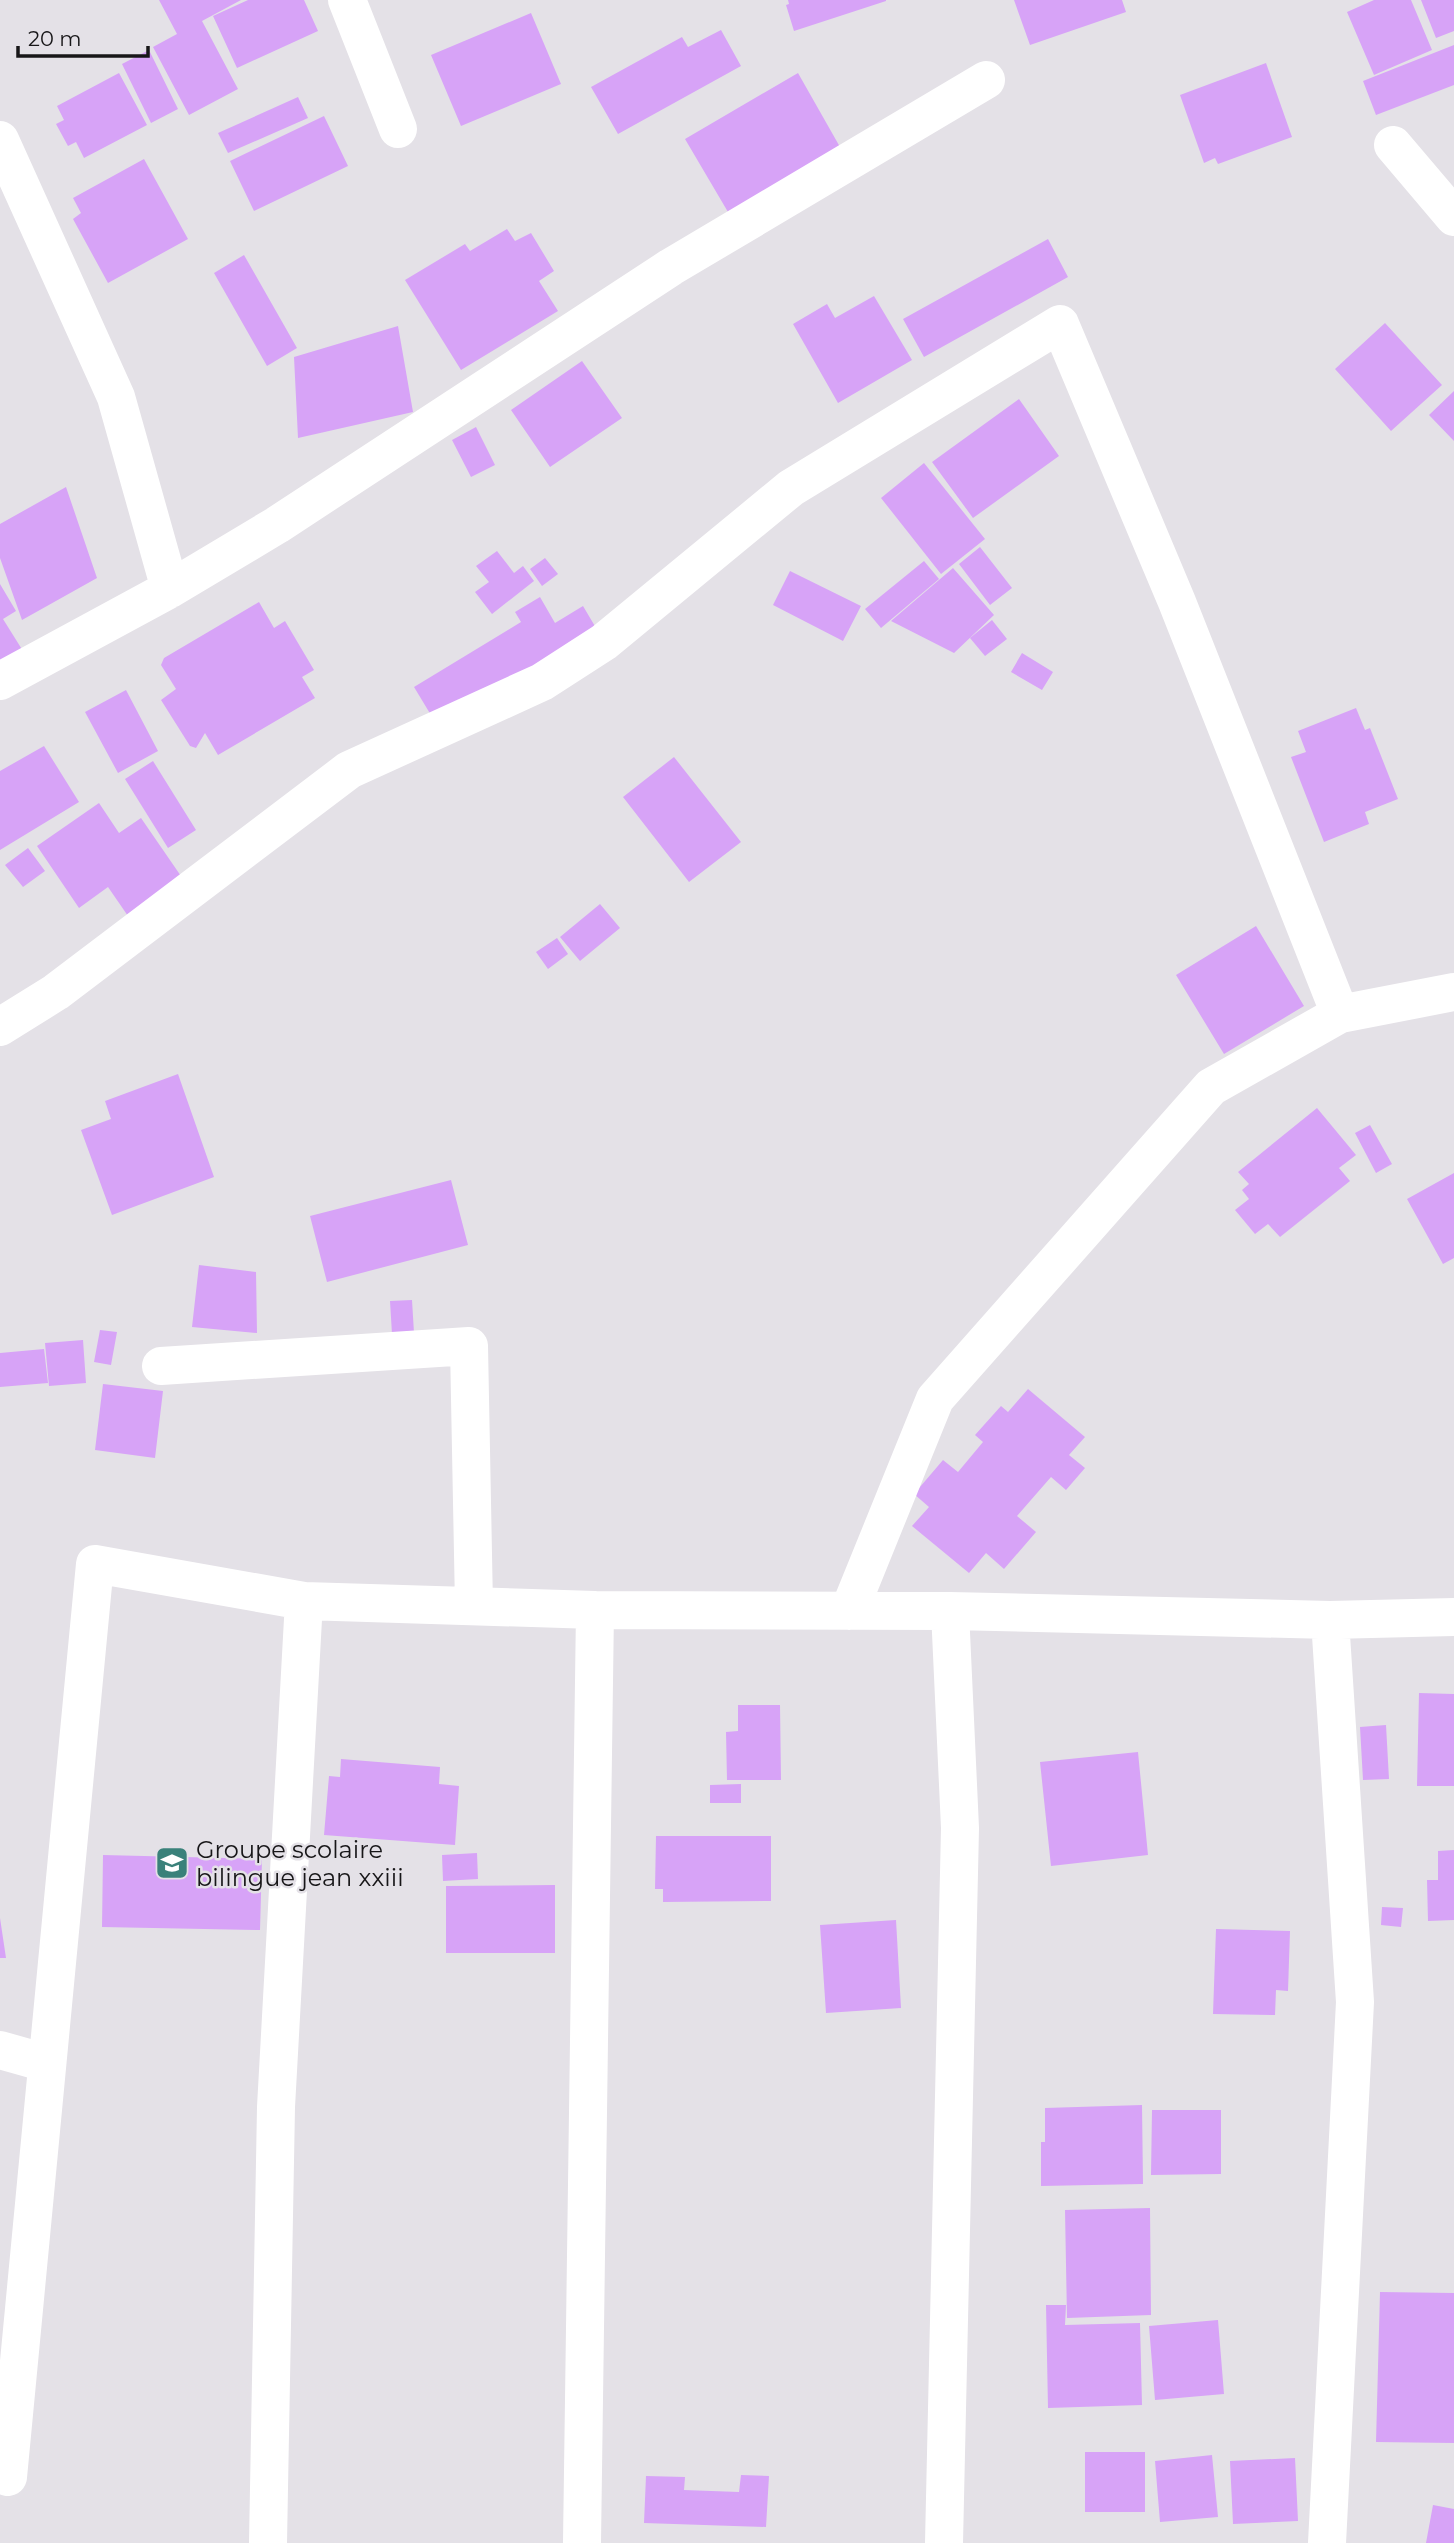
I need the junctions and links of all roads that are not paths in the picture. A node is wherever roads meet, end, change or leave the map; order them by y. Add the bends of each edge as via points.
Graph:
1 (348, 0) edge
2 (986, 80) dead end
3 (398, 129) dead end
4 (0, 140) edge
5 (1393, 145) dead end
6 (1454, 217) edge
7 (170, 589) junction
8 (0, 681) edge
9 (1454, 992) edge
10 (1340, 1014) junction
11 (0, 1027) edge
12 (161, 1366) dead end
13 (304, 1601) junction
14 (474, 1606) junction
15 (595, 1610) junction
16 (849, 1611) junction
17 (950, 1611) junction
18 (1454, 1617) edge
19 (1329, 1620) junction
20 (0, 2050) edge
21 (46, 2063) junction
22 (0, 2475) edge
23 (268, 2543) edge
24 (582, 2543) edge
25 (944, 2543) edge
26 (1327, 2543) edge

1 - 3 street
2 - 7 street via 671,267 277,526
4 - 7 street via 116,397
5 - 6 street
7 - 8 street
9 - 10 street
10 - 11 street via 1177,602 1060,324 791,488 604,642 542,682 349,770 56,992
10 - 16 street via 1212,1087 935,1399
12 - 14 street via 469,1346
13 - 14 street
13 - 21 street via 95,1564
13 - 23 street via 276,2107
14 - 15 street
15 - 16 street
15 - 24 street
16 - 17 street
17 - 19 street
17 - 25 street via 960,1828
18 - 19 street
19 - 26 street via 1354,2002
20 - 21 street
21 - 22 street via 8,2477

